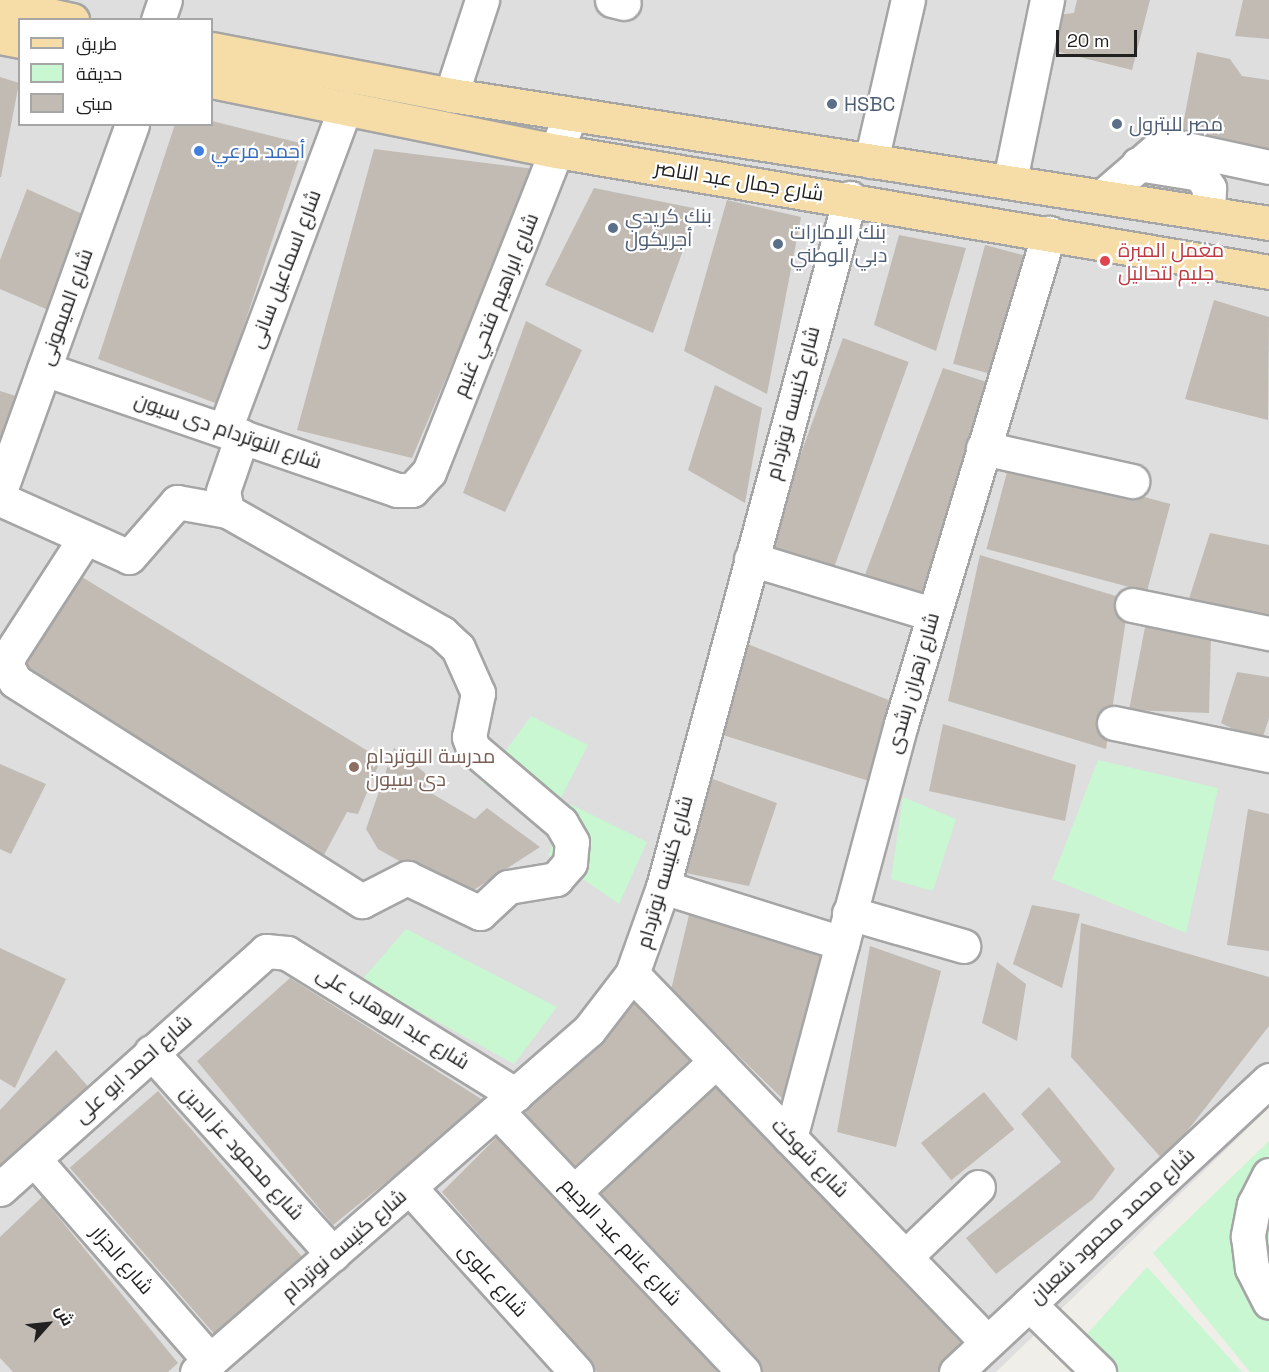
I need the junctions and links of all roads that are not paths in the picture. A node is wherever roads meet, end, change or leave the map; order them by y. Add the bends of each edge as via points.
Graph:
1 (165, 0) edge
2 (482, 0) edge
3 (908, 0) edge
4 (1047, 0) edge
5 (0, 4) edge
6 (63, 18) edge
7 (159, 18) edge
8 (0, 37) edge
9 (18, 41) edge
10 (213, 49) edge
11 (213, 81) edge
12 (451, 95) junction
13 (345, 108) junction
14 (570, 115) junction
15 (131, 126) edge
16 (557, 151) junction
17 (871, 161) junction
18 (1138, 164) junction
19 (1269, 167) edge
20 (1010, 180) junction
21 (1104, 195) junction
22 (850, 198) junction
23 (1208, 213) junction
24 (1269, 223) edge
25 (1049, 233) junction
26 (1268, 267) edge
27 (44, 369) junction
28 (234, 433) junction
29 (983, 448) junction
30 (1132, 481) dead end
31 (0, 490) edge
32 (412, 490) joint
33 (0, 499) edge
34 (227, 511) junction
35 (85, 538) junction
36 (751, 559) junction
37 (1132, 605) dead end
38 (932, 614) junction
39 (1269, 633) edge
40 (1114, 723) dead end
41 (1269, 755) edge
42 (663, 886) junction
43 (845, 928) junction
44 (963, 946) dead end
45 (266, 951) joint
46 (632, 974) junction
47 (151, 1052) junction
48 (716, 1061) junction
49 (1269, 1080) edge
50 (507, 1103) junction
51 (790, 1138) junction
52 (34, 1159) junction
53 (1269, 1175) edge
54 (978, 1187) dead end
55 (410, 1188) junction
56 (0, 1189) edge
57 (574, 1192) junction
58 (333, 1254) junction
59 (905, 1257) junction
60 (1269, 1302) edge
61 (1029, 1304) junction
62 (987, 1342) junction
63 (203, 1366) edge
64 (576, 1372) edge
65 (744, 1372) edge
66 (956, 1372) edge
67 (1099, 1372) edge

1 - 7 street
2 - 12 street
3 - 17 street
4 - 20 street
5 - 6 main road
8 - 9 main road
10 - 12 main road, شارع جمال عبد الناصر
11 - 13 main road, شارع جمال عبد الناصر
12 - 14 main road, شارع جمال عبد الناصر
13 - 16 main road, شارع جمال عبد الناصر
13 - 28 street, شارع اسماعيل سانى
14 - 16 street, شارع ابراهيم فتحي غنيم
14 - 17 main road, شارع جمال عبد الناصر
15 - 27 street, شارع الميمونى
16 - 22 main road, شارع جمال عبد الناصر
16 - 32 street, شارع ابراهيم فتحي غنيم via 429,472
17 - 20 main road, شارع جمال عبد الناصر
18 - 19 street via 1171,144
18 - 21 street
18 - 23 street via 1200,174 1209,188
20 - 21 main road, شارع جمال عبد الناصر
21 - 23 main road, شارع جمال عبد الناصر
22 - 25 main road, شارع جمال عبد الناصر
22 - 36 street, شارع كنيسه نوتردام
23 - 24 main road, شارع جمال عبد الناصر
25 - 26 main road, شارع جمال عبد الناصر
25 - 29 street, شارع زهران رشدى
27 - 28 street, شارع النوتردام دى سيون
27 - 31 street, شارع الميمونى
28 - 32 street, شارع النوتردام دى سيون via 397,490
28 - 34 street, شارع اسماعيل سانى via 223,491
29 - 30 street
29 - 38 street, شارع زهران رشدى
33 - 35 street
34 - 35 street via 177,502 129,557
34 - 35 street via 442,633 458,648 476,682 469,737 473,748 561,824 572,842 570,863 556,879 508,887 480,913 407,878 362,901 15,681 6,664 10,654
36 - 38 street
36 - 42 street, شارع كنيسه نوتردام
37 - 39 street
38 - 43 street, شارع زهران رشدى
40 - 41 street
42 - 43 street
42 - 46 street, شارع كنيسه نوتردام
43 - 44 street
43 - 51 street, شارع زهران رشدى
45 - 47 street, شارع احمد ابو على
45 - 50 street, شارع عبد الوهاب على via 287,953
46 - 48 street, شارع شوكت
46 - 50 street, شارع كنيسه نوتردام via 589,1030
47 - 52 street, شارع احمد ابو على
47 - 58 street, شارع محمود عز الدين
48 - 51 street, شارع شوكت
48 - 57 street
49 - 61 street, شارع محمد محمود شعبان
50 - 55 street, شارع كنيسه نوتردام
50 - 57 street, شارع غانم عبد الرحيم
51 - 59 street, شارع شوكت
52 - 56 street, شارع احمد ابو على
52 - 63 street, شارع الجزار
53 - 60 street via 1254,1204 1248,1236 1252,1268
54 - 59 street
55 - 58 street, شارع كنيسه نوتردام
55 - 64 street, شارع علوى
57 - 65 street, شارع غانم عبد الرحيم
58 - 63 street, شارع كنيسه نوتردام
59 - 62 street, شارع شوكت
61 - 62 street, شارع محمد محمود شعبان
61 - 67 street
62 - 66 street, شارع محمد محمود شعبان

